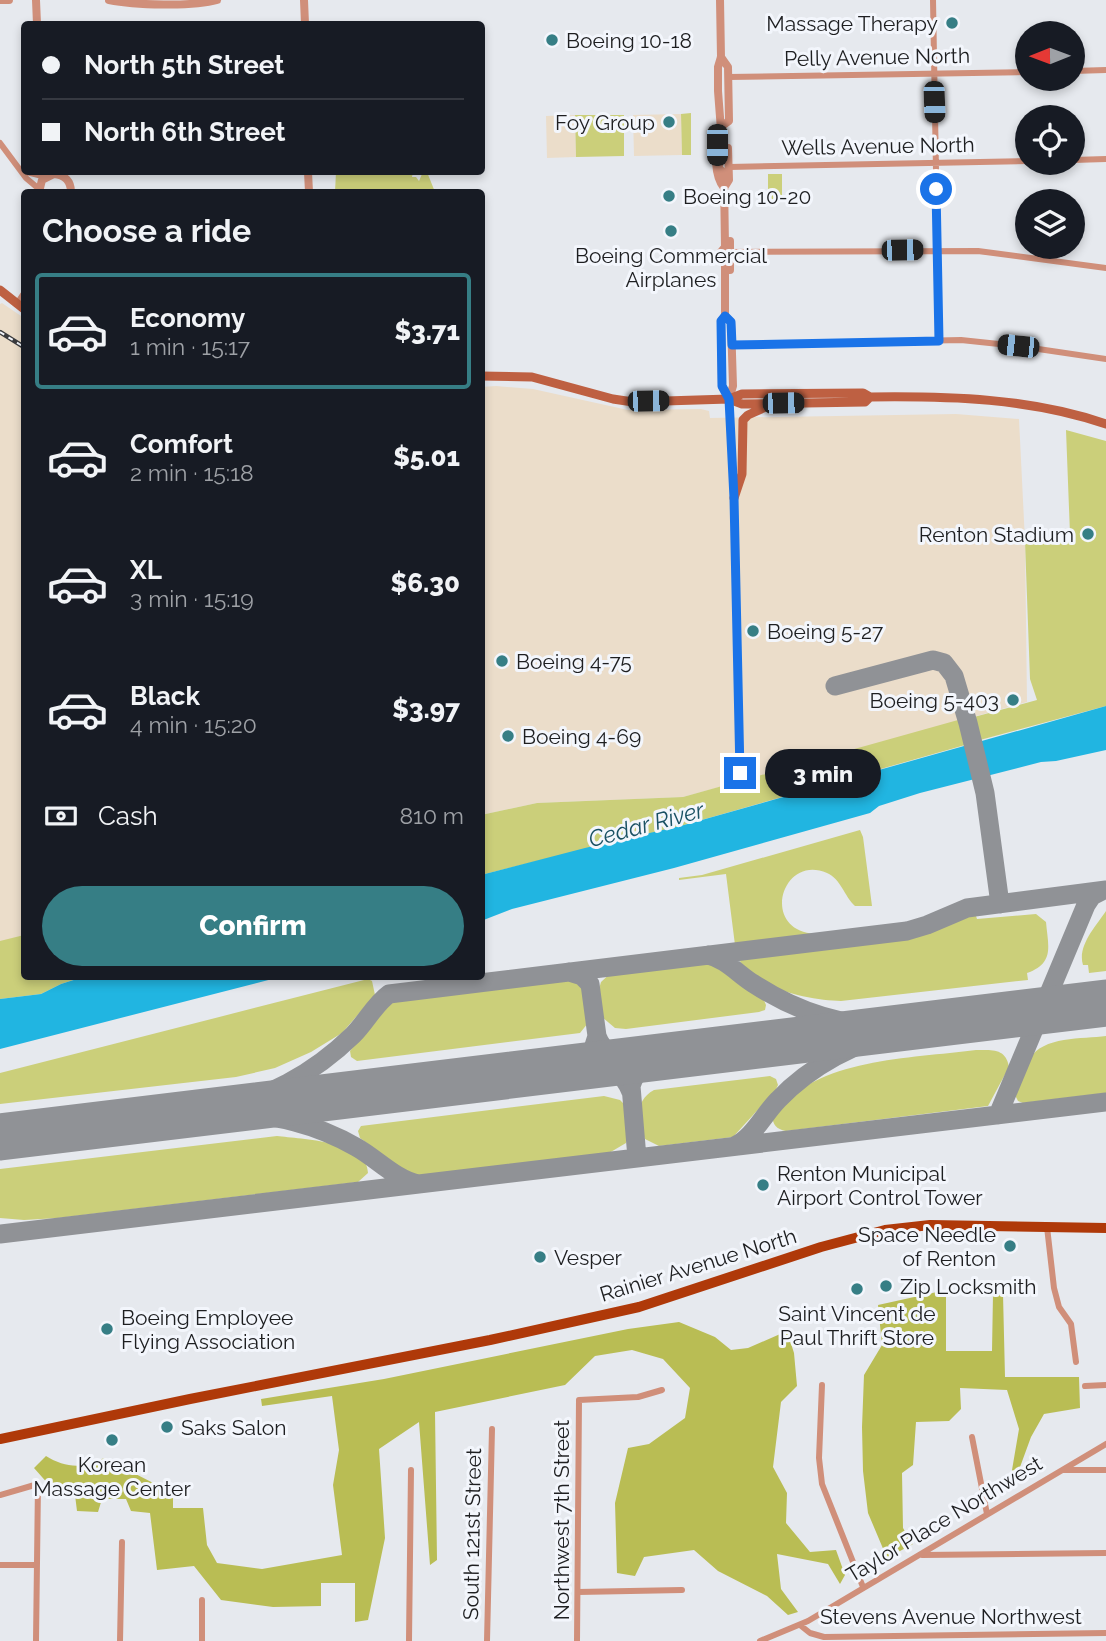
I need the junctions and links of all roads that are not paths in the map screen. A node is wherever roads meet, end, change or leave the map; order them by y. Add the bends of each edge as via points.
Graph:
1 (0, 0) edge
2 (9, 0) edge
3 (36, 0) edge
4 (109, 0) edge
5 (217, 0) edge
6 (304, 0) edge
7 (720, 0) edge
8 (933, 0) edge
9 (37, 21) edge
10 (305, 21) edge
11 (721, 57) junction
12 (1106, 70) edge
13 (1085, 71) edge
14 (1015, 72) edge
15 (934, 75) junction
16 (728, 77) junction
17 (722, 126) junction
18 (723, 136) junction
19 (0, 143) edge
20 (1106, 159) edge
21 (1085, 160) edge
22 (1015, 161) edge
23 (936, 163) junction
24 (729, 167) junction
25 (21, 169) edge
26 (25, 175) edge
27 (724, 188) junction
28 (37, 189) edge
29 (724, 222) junction
30 (938, 250) junction
31 (730, 252) junction
32 (1106, 268) edge
33 (725, 279) junction
34 (0, 290) edge
35 (21, 306) edge
36 (725, 316) junction
37 (939, 341) junction
38 (732, 345) junction
39 (1106, 359) edge
40 (485, 376) edge
41 (870, 397) junction
42 (729, 399) junction
43 (775, 403) junction
44 (1106, 423) edge
45 (734, 498) junction
46 (740, 773) dead end
47 (1047, 1227) junction
48 (1106, 1228) edge
49 (1076, 1362) dead end
50 (822, 1385) dead end
51 (1106, 1385) edge
52 (1085, 1386) dead end
53 (662, 1390) dead end
54 (492, 1429) dead end
55 (972, 1437) dead end
56 (0, 1439) edge
57 (1106, 1444) edge
58 (411, 1470) dead end
59 (1062, 1470) junction
60 (1106, 1470) edge
61 (0, 1494) edge
62 (986, 1514) junction
63 (122, 1542) dead end
64 (1106, 1553) edge
65 (919, 1555) junction
66 (0, 1565) edge
67 (37, 1565) junction
68 (863, 1587) junction
69 (682, 1590) dead end
70 (578, 1592) junction
71 (202, 1600) dead end
72 (800, 1625) junction
73 (1106, 1633) edge
74 (783, 1637) edge
75 (1067, 1637) edge
76 (891, 1639) edge
77 (36, 1641) edge
78 (120, 1641) edge
79 (202, 1641) edge
80 (409, 1641) edge
81 (487, 1641) edge
82 (577, 1641) edge
83 (760, 1641) edge

1 - 2 street
3 - 9 street
4 - 5 street via 127,4
6 - 10 street
7 - 11 street
8 - 15 street
11 - 16 street
11 - 17 street
12 - 13 street
14 - 15 street, Pelly Avenue North
15 - 16 street, Pelly Avenue North
15 - 23 street
16 - 17 street via 729,121
17 - 18 street
18 - 24 street
18 - 27 street via 717,145 718,180
19 - 25 street
20 - 21 street
22 - 23 street, Wells Avenue North
23 - 24 street, Wells Avenue North
23 - 30 street
24 - 27 street
26 - 28 street
27 - 29 street
29 - 31 street
29 - 33 street via 719,254
30 - 31 street
30 - 32 street via 1010,253
30 - 37 street
31 - 33 street via 731,273
33 - 36 street
34 - 35 main road
36 - 38 street via 731,322
36 - 42 street via 721,321 722,386
37 - 38 street
37 - 39 street via 978,341
38 - 42 street
40 - 42 main road via 532,377 633,402
41 - 42 main road via 863,393 742,394
41 - 43 main road via 865,402
41 - 44 main road via 979,399
42 - 43 main road via 742,404
42 - 45 street
43 - 45 main road via 743,420 742,474
45 - 46 street
47 - 48 main road, Rainier Avenue North
47 - 49 street via 1054,1288 1059,1307 1069,1317
47 - 56 main road, Rainier Avenue North via 930,1225 885,1230 639,1307
50 - 68 street via 822,1484
51 - 52 street
53 - 70 street, Northwest 7th Street via 579,1400
54 - 81 street, South 121st Street
55 - 62 street
57 - 59 street, Taylor Place Northwest
58 - 80 street
59 - 60 street
59 - 62 street, Taylor Place Northwest
61 - 67 street via 38,1485
62 - 65 street, Taylor Place Northwest
63 - 78 street
64 - 65 street
65 - 68 street, Taylor Place Northwest
66 - 67 street
67 - 77 street
68 - 72 street, Taylor Place Northwest
69 - 70 street
70 - 82 street, Northwest 7th Street
71 - 79 street
72 - 74 street, Stevens Avenue Northwest
72 - 76 street, Stevens Avenue Northwest via 816,1636
73 - 75 street, Stevens Avenue Northwest
74 - 83 street, Stevens Avenue Northwest
75 - 76 street, Stevens Avenue Northwest

